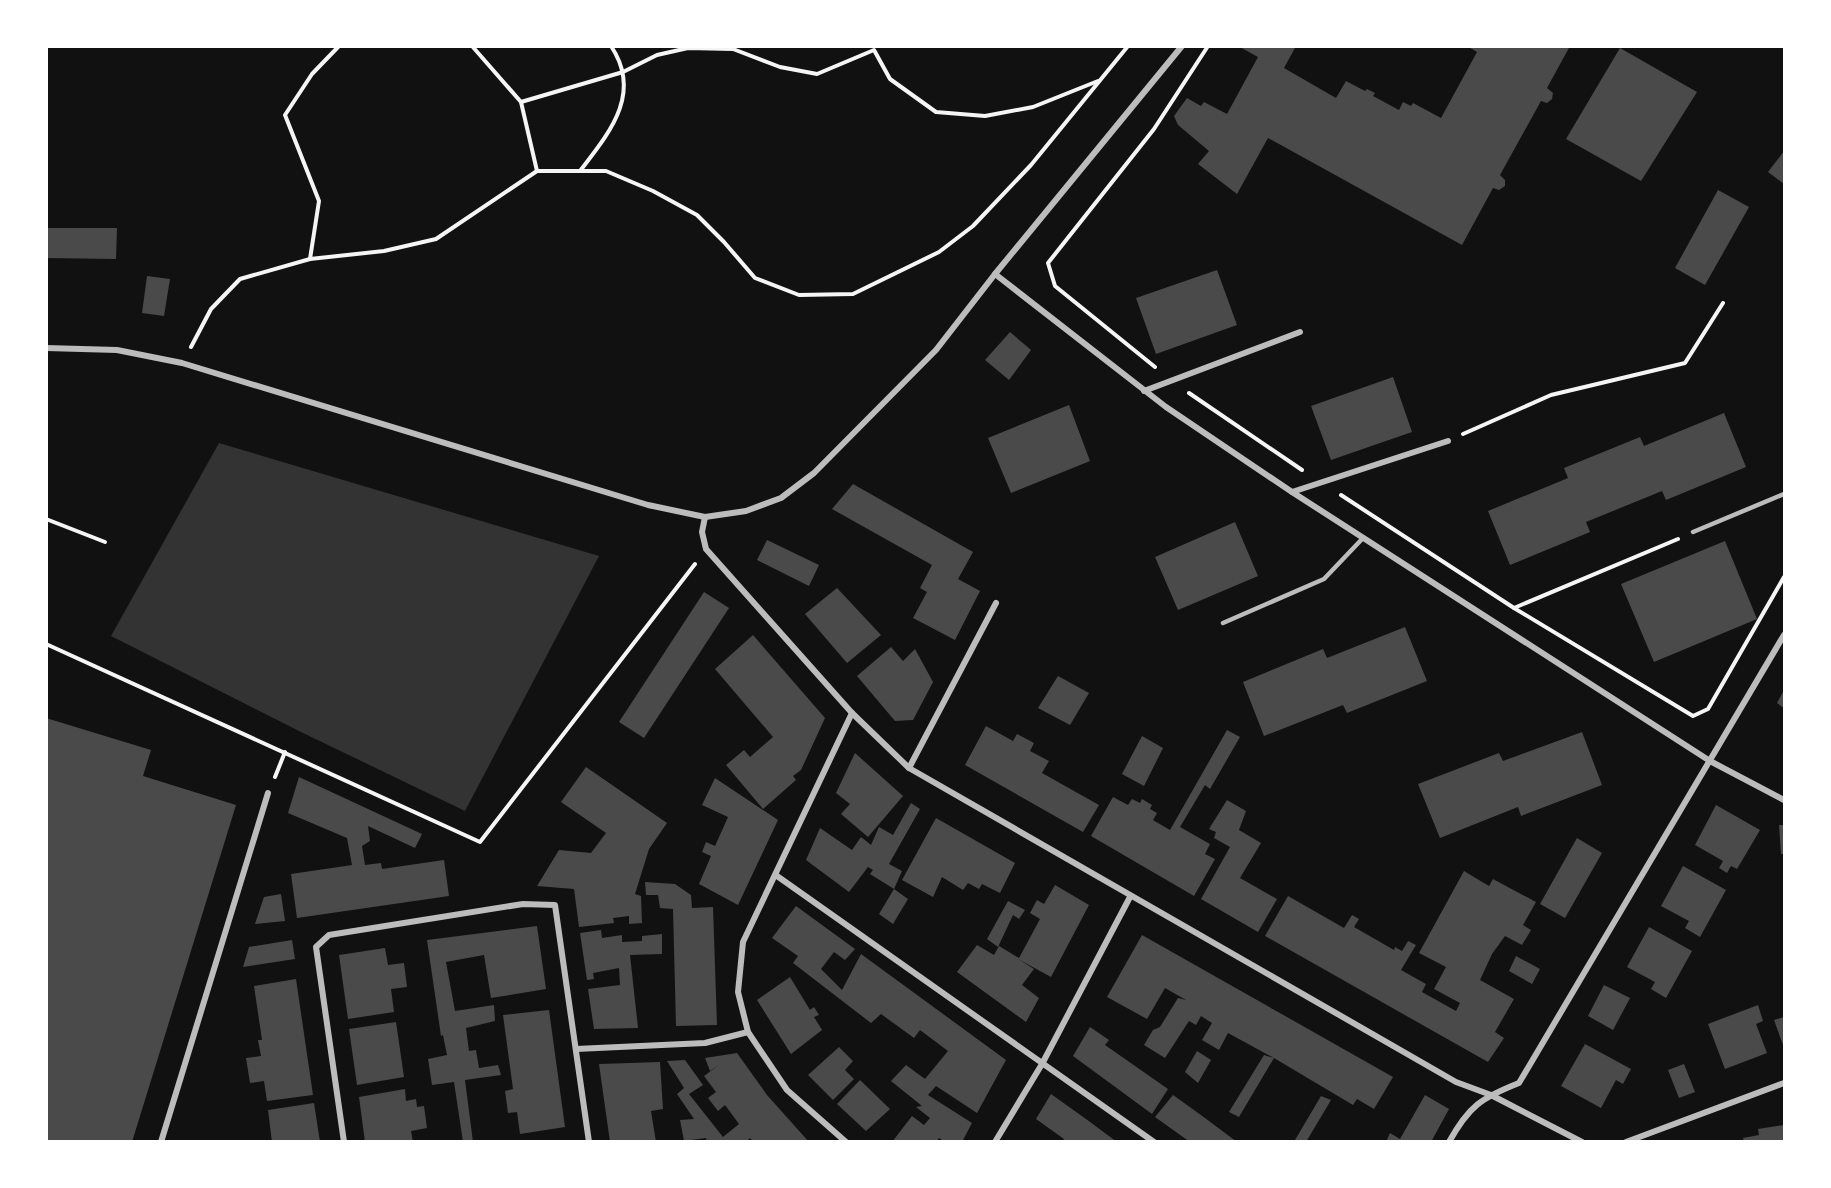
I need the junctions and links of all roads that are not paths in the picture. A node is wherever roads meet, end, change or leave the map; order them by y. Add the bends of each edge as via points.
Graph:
1 (1182, 46) edge
2 (995, 274) junction
3 (1300, 332) dead end
4 (46, 348) edge
5 (1144, 391) junction
6 (1448, 441) road end
7 (1292, 492) junction
8 (1785, 494) edge
9 (705, 516) junction
10 (1693, 532) road end
11 (1363, 538) junction
12 (996, 603) dead end
13 (1223, 622) dead end
14 (1785, 635) edge
15 (852, 713) junction
16 (1710, 761) junction
17 (909, 768) junction
18 (268, 793) road end
19 (1785, 800) edge
20 (777, 876) junction
21 (1130, 897) junction
22 (748, 1032) junction
23 (576, 1049) junction
24 (1042, 1064) junction
25 (1785, 1083) edge
26 (1491, 1095) junction
27 (161, 1142) edge
28 (344, 1142) edge
29 (589, 1142) edge
30 (846, 1142) edge
31 (995, 1142) edge
32 (1154, 1142) edge
33 (1449, 1142) edge
34 (1582, 1142) edge
35 (1626, 1142) edge

1 - 2 street
2 - 5 street
2 - 9 street via 936,350 814,473 781,498 746,511
3 - 5 street
4 - 9 street via 117,350 182,363 648,505
5 - 7 street
6 - 7 street
7 - 11 street
8 - 10 lane
9 - 15 street via 702,532 706,549
11 - 13 lane via 1324,579
11 - 16 street
12 - 17 street
14 - 16 street
15 - 17 street
15 - 20 street
16 - 19 street
16 - 26 street via 1519,1083
17 - 21 street
18 - 27 street
20 - 22 street via 743,942 738,992
20 - 24 street
21 - 24 street
21 - 26 street via 1456,1082
22 - 23 street via 705,1043
22 - 30 street via 787,1090
23 - 28 street via 555,905 523,904 329,935 316,947
23 - 29 street
24 - 31 street
24 - 32 street
25 - 35 street
26 - 33 street via 1465,1114
26 - 34 street

